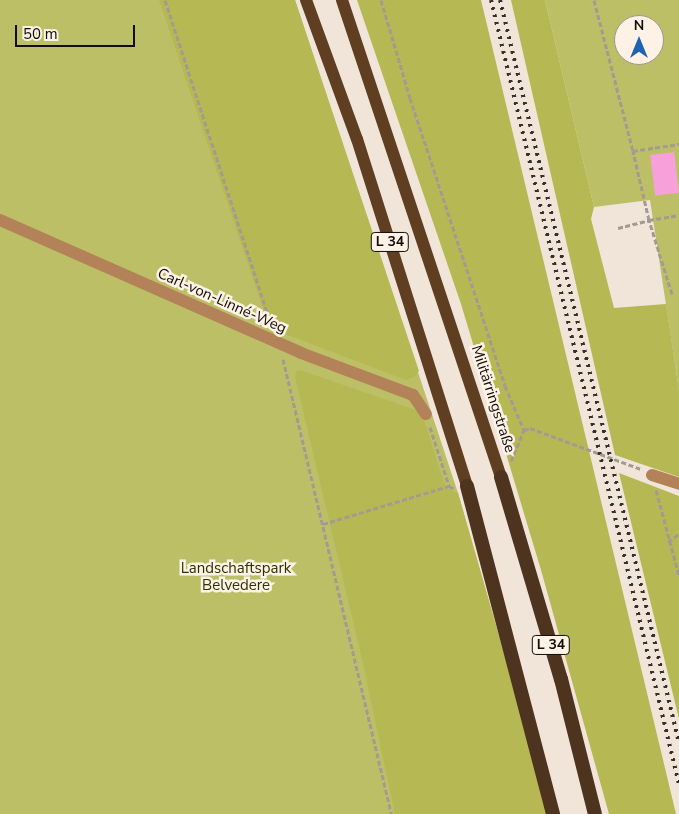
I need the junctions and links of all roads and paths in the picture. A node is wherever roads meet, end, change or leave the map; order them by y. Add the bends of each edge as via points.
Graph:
1 (165, 0) edge
2 (306, 0) edge
3 (342, 0) edge
4 (382, 0) edge
5 (594, 0) edge
6 (679, 144) edge
7 (633, 151) junction
8 (679, 215) edge
9 (0, 220) edge
10 (649, 220) junction
11 (618, 228) dead end
12 (672, 294) dead end
13 (277, 342) junction
14 (426, 414) dead end
15 (530, 428) dead end
16 (524, 430) dead end
17 (652, 475) junction
18 (501, 477) joint
19 (679, 484) edge
20 (449, 486) dead end
21 (467, 486) joint
22 (323, 524) junction
23 (679, 534) edge
24 (668, 542) junction
25 (679, 575) edge
26 (391, 814) edge
27 (553, 814) edge
28 (595, 814) edge

1 - 13 path
2 - 21 main road, L 34 via 357,139
3 - 18 main road, Militärringstraße / L 34
4 - 16 path via 410,98 496,358
5 - 7 path
6 - 7 path
7 - 10 path
8 - 10 path
9 - 13 street, Carl-von-Linné-Weg
10 - 11 path
10 - 12 path
13 - 14 street, Carl-von-Linné-Weg via 413,395
13 - 22 path
15 - 17 path
17 - 19 street
17 - 24 path
18 - 28 highway, Militärringstraße / L 34 via 561,679
20 - 22 path
21 - 27 highway, L 34
22 - 26 path
23 - 24 path
24 - 25 path

